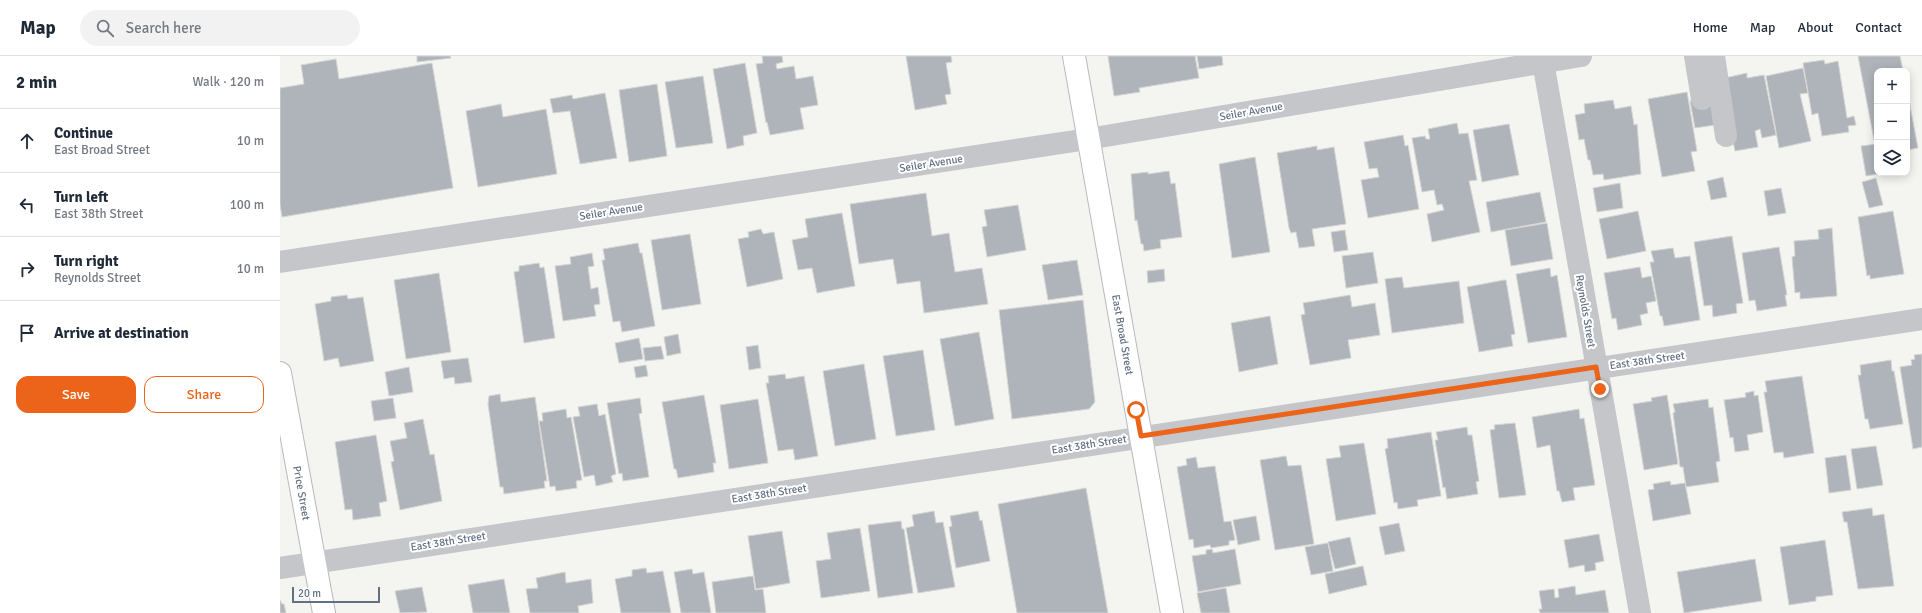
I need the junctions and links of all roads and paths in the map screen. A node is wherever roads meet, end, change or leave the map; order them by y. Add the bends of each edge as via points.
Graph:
1 (1074, 56) edge
2 (1581, 56) edge
3 (1695, 56) edge
4 (1714, 56) edge
5 (1542, 59) edge
6 (1702, 98) dead end
7 (1726, 136) dead end
8 (1088, 139) junction
9 (280, 262) edge
10 (1922, 319) edge
11 (1596, 367) junction
12 (280, 373) edge
13 (1141, 436) junction
14 (314, 561) junction
15 (280, 568) edge
16 (324, 613) edge
17 (1172, 613) edge
18 (1640, 613) edge

1 - 8 main road, East Broad Street
2 - 5 street, Seiler Avenue
3 - 6 street
4 - 7 street
5 - 8 street, Seiler Avenue
5 - 11 street, Reynolds Street
8 - 9 street, Seiler Avenue
8 - 13 main road, East Broad Street
10 - 11 street, East 38th Street
11 - 13 street, East 38th Street
11 - 18 street, Reynolds Street
12 - 14 main road, Price Street
13 - 14 street, East 38th Street
13 - 17 main road, East Broad Street
14 - 15 street, East 38th Street
14 - 16 main road, Price Street

